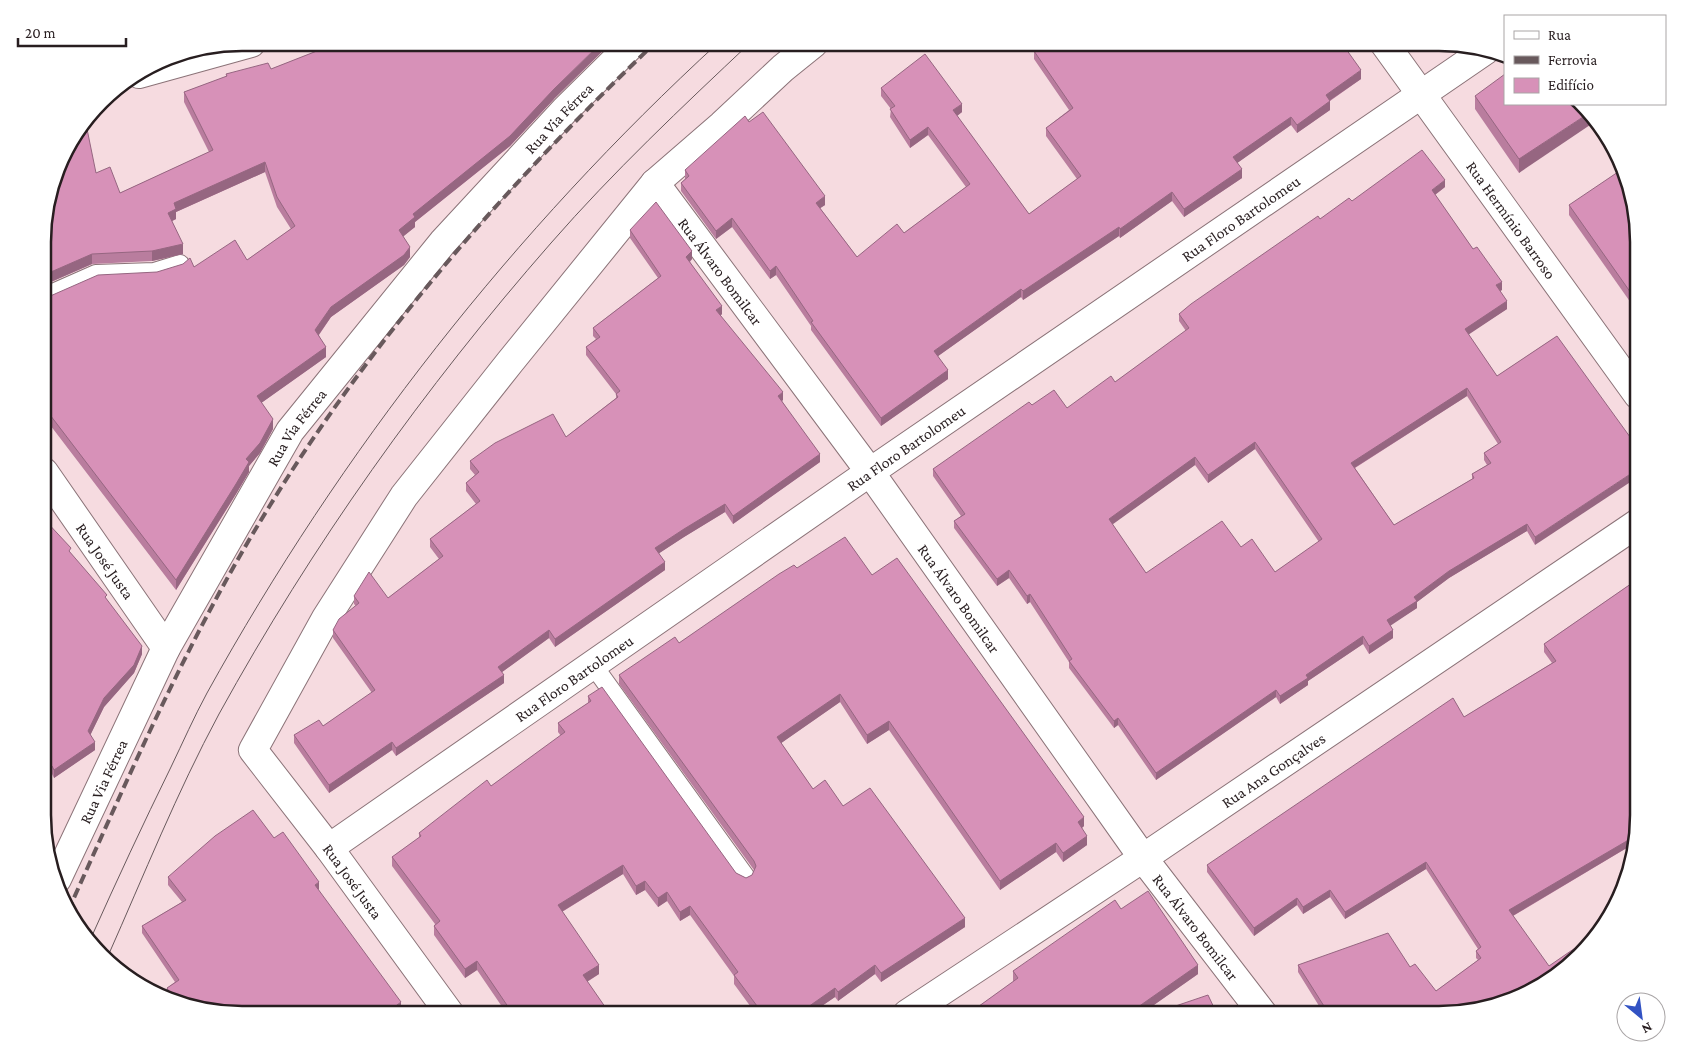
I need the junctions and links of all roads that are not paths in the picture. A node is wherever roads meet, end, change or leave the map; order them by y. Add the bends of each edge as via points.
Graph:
1 (624, 51) edge
2 (803, 51) edge
3 (1390, 51) edge
4 (206, 55) edge
5 (1478, 56) edge
6 (173, 64) edge
7 (1421, 96) junction
8 (655, 182) junction
9 (180, 264) edge
10 (51, 294) edge
11 (1630, 384) edge
12 (870, 472) junction
13 (51, 482) edge
14 (1630, 527) edge
15 (166, 648) junction
16 (593, 665) junction
17 (329, 848) junction
18 (1143, 858) junction
19 (60, 872) edge
20 (746, 876) edge
21 (444, 1006) edge
22 (919, 1006) edge
23 (1257, 1006) edge

1 - 15 street, Rua Via Férrea via 443,242 290,431
2 - 8 street
3 - 7 street, Rua Hermínio Barroso
4 - 6 street
5 - 7 street, Rua Floro Bartolomeu
7 - 11 street, Rua Hermínio Barroso
7 - 12 street, Rua Floro Bartolomeu
8 - 12 street, Rua Álvaro Bomilcar
8 - 17 street, Rua José Justa via 404,496 326,618 253,750
9 - 10 lane via 154,272 96,274
12 - 16 street, Rua Floro Bartolomeu
12 - 18 street, Rua Álvaro Bomilcar
13 - 15 street, Rua José Justa
14 - 18 street, Rua Ana Gonçalves
15 - 19 street, Rua Via Férrea
16 - 17 street, Rua Floro Bartolomeu
16 - 20 lane
17 - 21 street, Rua José Justa
18 - 22 street, Rua Ana Gonçalves
18 - 23 street, Rua Álvaro Bomilcar

